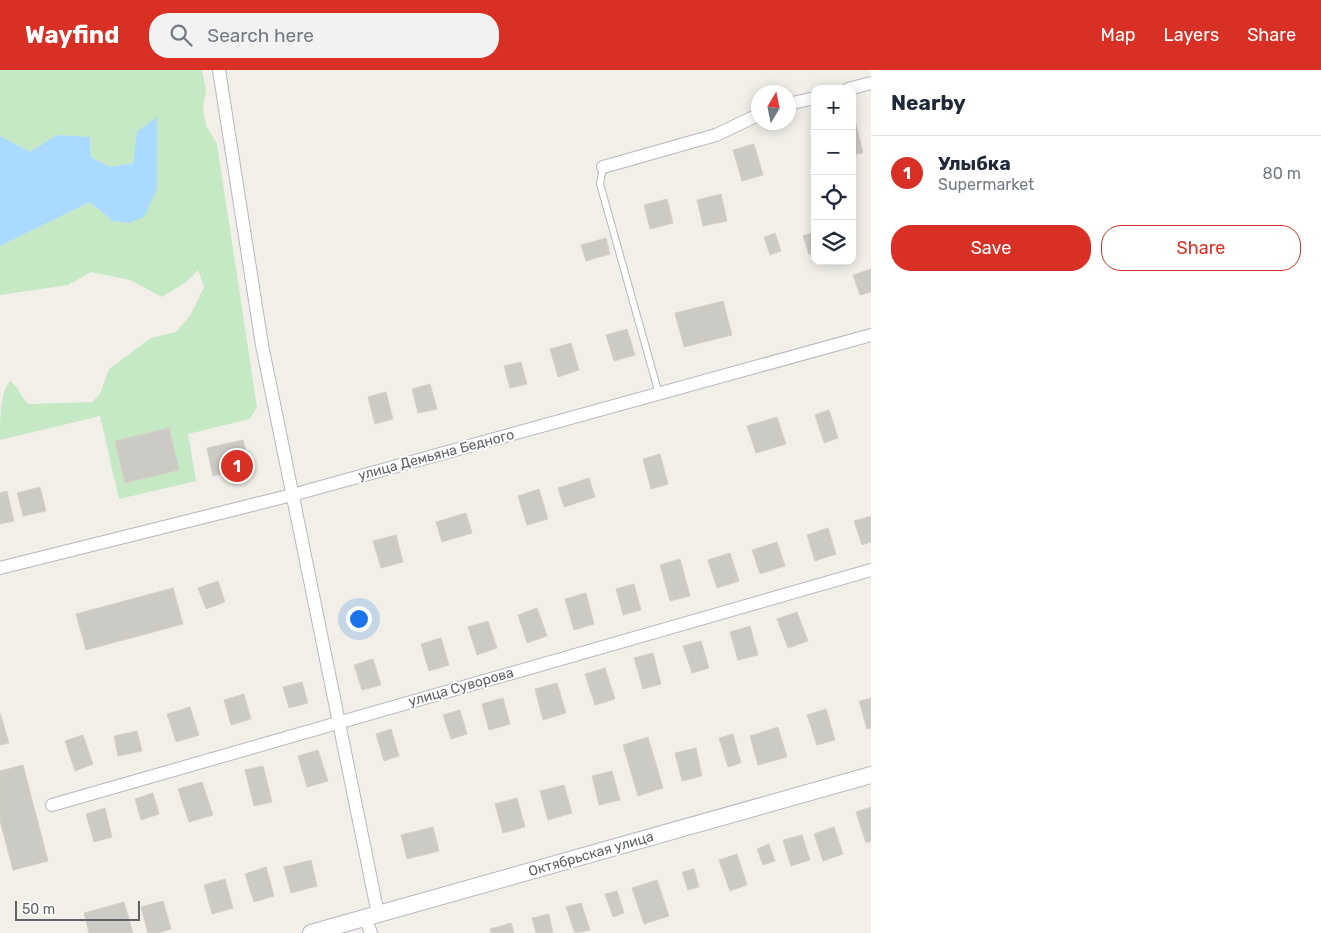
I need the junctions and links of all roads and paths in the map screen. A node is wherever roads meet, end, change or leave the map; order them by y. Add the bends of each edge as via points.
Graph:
1 (219, 70) edge
2 (871, 83) edge
3 (856, 87) edge
4 (811, 99) edge
5 (796, 102) edge
6 (751, 118) edge
7 (603, 168) joint
8 (871, 336) edge
9 (659, 394) junction
10 (292, 495) junction
11 (0, 568) edge
12 (871, 570) edge
13 (339, 722) junction
14 (871, 775) edge
15 (52, 805) dead end
16 (372, 915) junction
17 (311, 933) edge
18 (371, 933) edge

1 - 10 street via 262,345
2 - 3 street
4 - 5 street
6 - 7 street via 716,135
7 - 9 lane via 600,184
8 - 9 street, улица Демьяна Бедного
9 - 10 street, улица Демьяна Бедного
10 - 11 street, улица Демьяна Бедного
10 - 13 street
12 - 13 street, улица Суворова
13 - 15 street, улица Суворова
13 - 16 street
14 - 16 street, Октябрьская улица
16 - 17 street, Октябрьская улица
16 - 18 street

